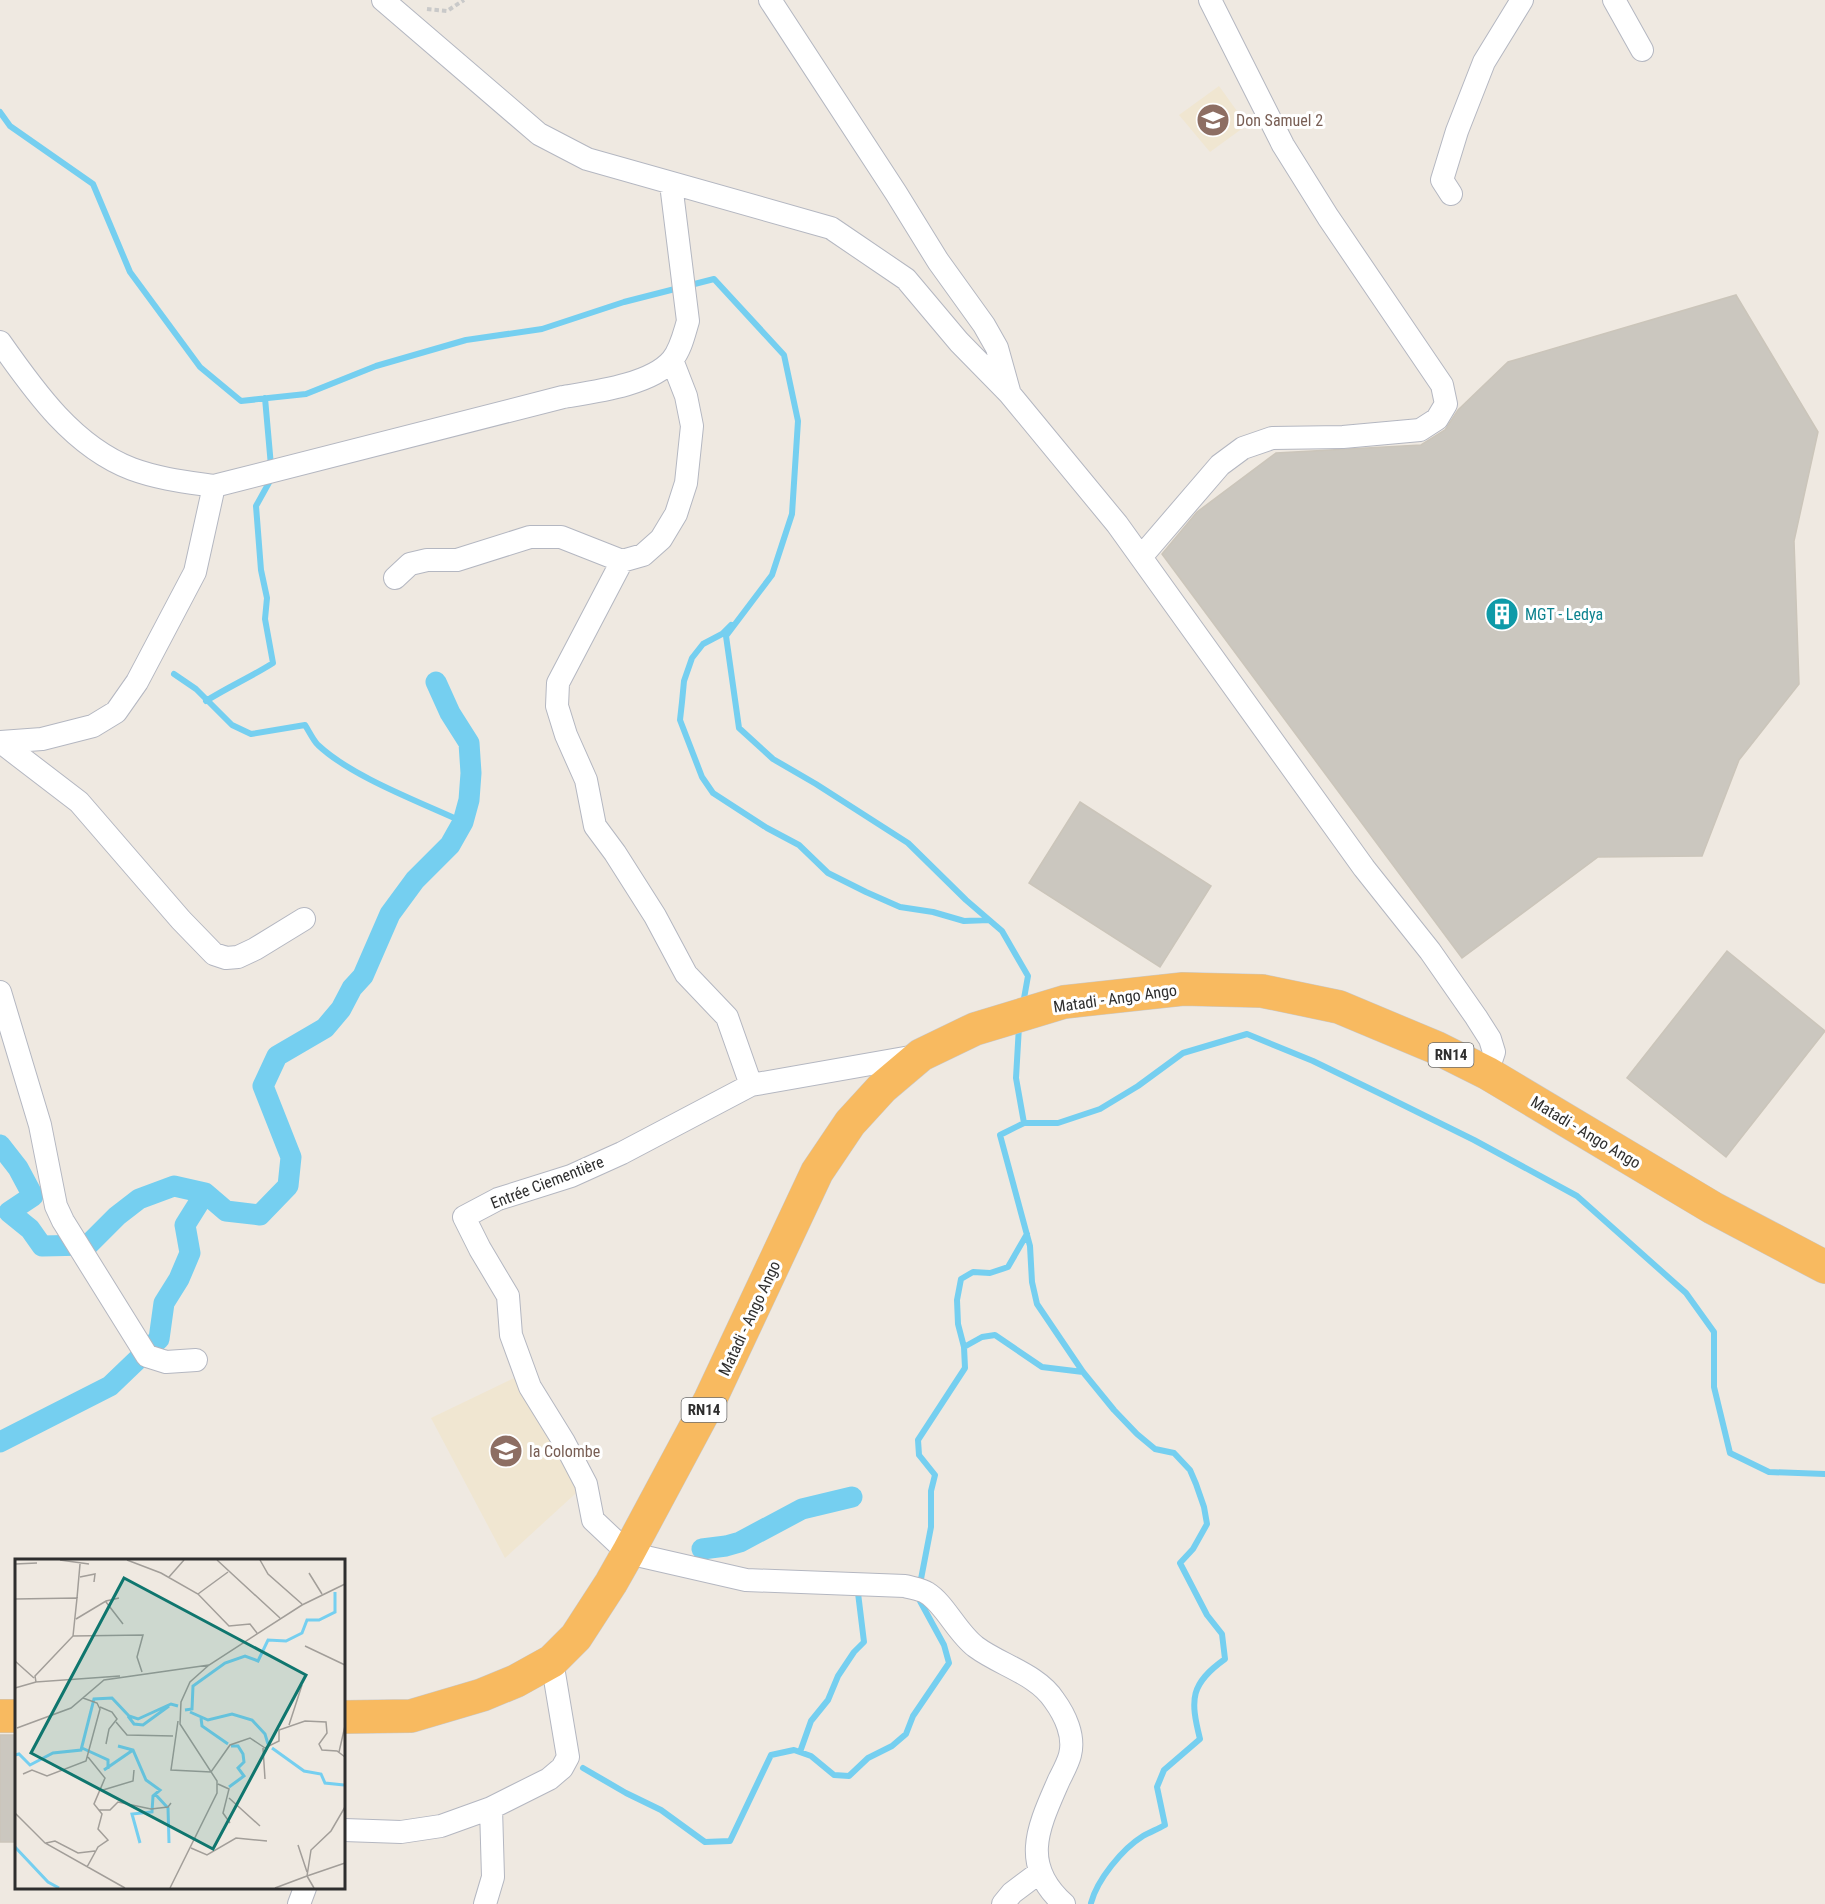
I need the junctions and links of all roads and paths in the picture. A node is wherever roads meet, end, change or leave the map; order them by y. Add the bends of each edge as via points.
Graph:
1 (383, 0) edge
2 (770, 0) edge
3 (1210, 0) edge
4 (1522, 0) edge
5 (1614, 0) edge
6 (1642, 50) dead end
7 (671, 184) junction
8 (1451, 194) dead end
9 (0, 342) edge
10 (672, 360) junction
11 (1009, 393) junction
12 (214, 486) junction
13 (1141, 558) junction
14 (622, 561) junction
15 (394, 578) dead end
16 (1, 742) edge
17 (304, 919) dead end
18 (0, 992) edge
19 (921, 1055) junction
20 (1487, 1073) junction
21 (751, 1085) junction
22 (1825, 1267) edge
23 (196, 1360) dead end
24 (628, 1552) junction
25 (552, 1661) junction
26 (345, 1717) edge
27 (491, 1808) junction
28 (345, 1830) edge
29 (1040, 1872) junction
30 (304, 1889) edge
31 (299, 1904) edge
32 (485, 1904) edge
33 (1003, 1904) edge
34 (1064, 1904) edge

1 - 7 street via 539,134 587,159
2 - 11 street via 938,261 984,325 997,348
3 - 13 street via 1283,145 1442,385 1446,404 1437,419 1420,430 1272,438 1243,448 1220,465
4 - 8 street via 1484,62 1457,131 1442,180
5 - 6 street
7 - 10 street via 688,321
7 - 11 street via 831,228 906,279
9 - 12 street via 61,420 100,453 142,472
10 - 12 street via 654,374 615,388 530,405
10 - 14 street via 692,426 686,483 676,514 661,539 643,555
11 - 13 street
12 - 16 street via 195,572 137,682 116,712 93,726 42,739
13 - 20 street via 1476,1017 1494,1052
14 - 15 street via 561,537 530,537 457,560 410,564
14 - 21 street via 558,683 557,706 586,780 595,826 655,916 686,974 727,1017
16 - 17 street via 79,802 214,954 238,957
18 - 23 street via 40,1125 56,1206 63,1221 147,1356 166,1362
19 - 20 highway, Matadi - Ango Ango / RN14 via 975,1029 1064,1002 1184,989 1262,991 1340,1007
19 - 21 street, Entrée Ciementière
19 - 24 highway, Matadi - Ango Ango / RN14 via 882,1088 850,1123 817,1172 710,1400
20 - 22 highway, Matadi - Ango Ango / RN14 via 1713,1208
21 - 24 street, Entrée Ciementière via 622,1153 571,1176 498,1199 464,1217 508,1296 511,1335 522,1366 586,1484 593,1520
24 - 25 highway, Matadi - Ango Ango / RN14 via 576,1637
24 - 29 street via 746,1580 905,1586 927,1593 966,1640 990,1658 1027,1675 1053,1698 1069,1726 1071,1754 1043,1817 1036,1845
25 - 26 highway, Matadi - Ango Ango / RN14 via 482,1695 411,1716
25 - 27 street via 568,1757 549,1779
27 - 28 street via 441,1826 401,1832
27 - 32 street via 494,1877
29 - 33 street
29 - 34 street via 1051,1892
30 - 31 street

